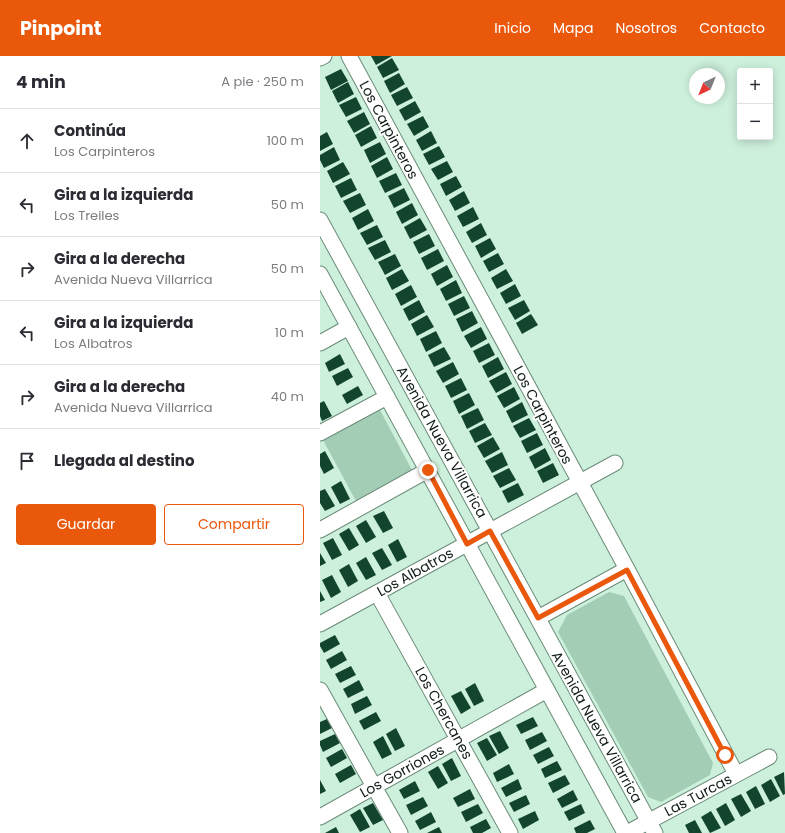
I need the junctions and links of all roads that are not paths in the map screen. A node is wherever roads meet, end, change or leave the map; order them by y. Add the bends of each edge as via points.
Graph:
1 (324, 56) edge
2 (349, 56) edge
3 (320, 58) edge
4 (320, 220) edge
5 (320, 274) edge
6 (349, 327) junction
7 (320, 343) edge
8 (387, 397) junction
9 (320, 433) edge
10 (614, 463) dead end
11 (428, 470) junction
12 (580, 482) junction
13 (320, 530) edge
14 (490, 531) junction
15 (467, 544) junction
16 (627, 570) junction
17 (377, 593) junction
18 (538, 618) junction
19 (320, 624) edge
20 (320, 690) edge
21 (547, 690) junction
22 (458, 739) junction
23 (769, 757) dead end
24 (736, 774) junction
25 (374, 786) junction
26 (320, 816) edge
27 (651, 827) edge
28 (400, 833) edge
29 (510, 833) edge
30 (626, 833) edge

1 - 3 street
2 - 12 street, Los Carpinteros
4 - 14 street, Avenida Nueva Villarrica
5 - 6 street, Avenida Nueva Villarrica
6 - 7 street
6 - 8 street, Avenida Nueva Villarrica
8 - 9 street
8 - 11 street, Avenida Nueva Villarrica
10 - 12 street, Los Albatros
11 - 13 street
11 - 15 street, Avenida Nueva Villarrica
12 - 14 street, Los Albatros
12 - 16 street, Los Carpinteros
14 - 15 street, Los Albatros
14 - 18 street, Avenida Nueva Villarrica
15 - 17 street, Los Albatros
15 - 21 street, Avenida Nueva Villarrica
16 - 18 street
16 - 24 street, Los Carpinteros
17 - 19 street, Los Albatros
17 - 22 street, Los Chercanes
18 - 27 street, Avenida Nueva Villarrica
20 - 25 street
21 - 22 street, Los Gorriones
21 - 30 street, Avenida Nueva Villarrica
22 - 25 street, Los Gorriones
22 - 29 street, Los Chercanes
23 - 24 street, Las Turcas
24 - 27 street, Las Turcas
25 - 26 street, Los Gorriones
25 - 28 street
27 - 30 street, Las Turcas

